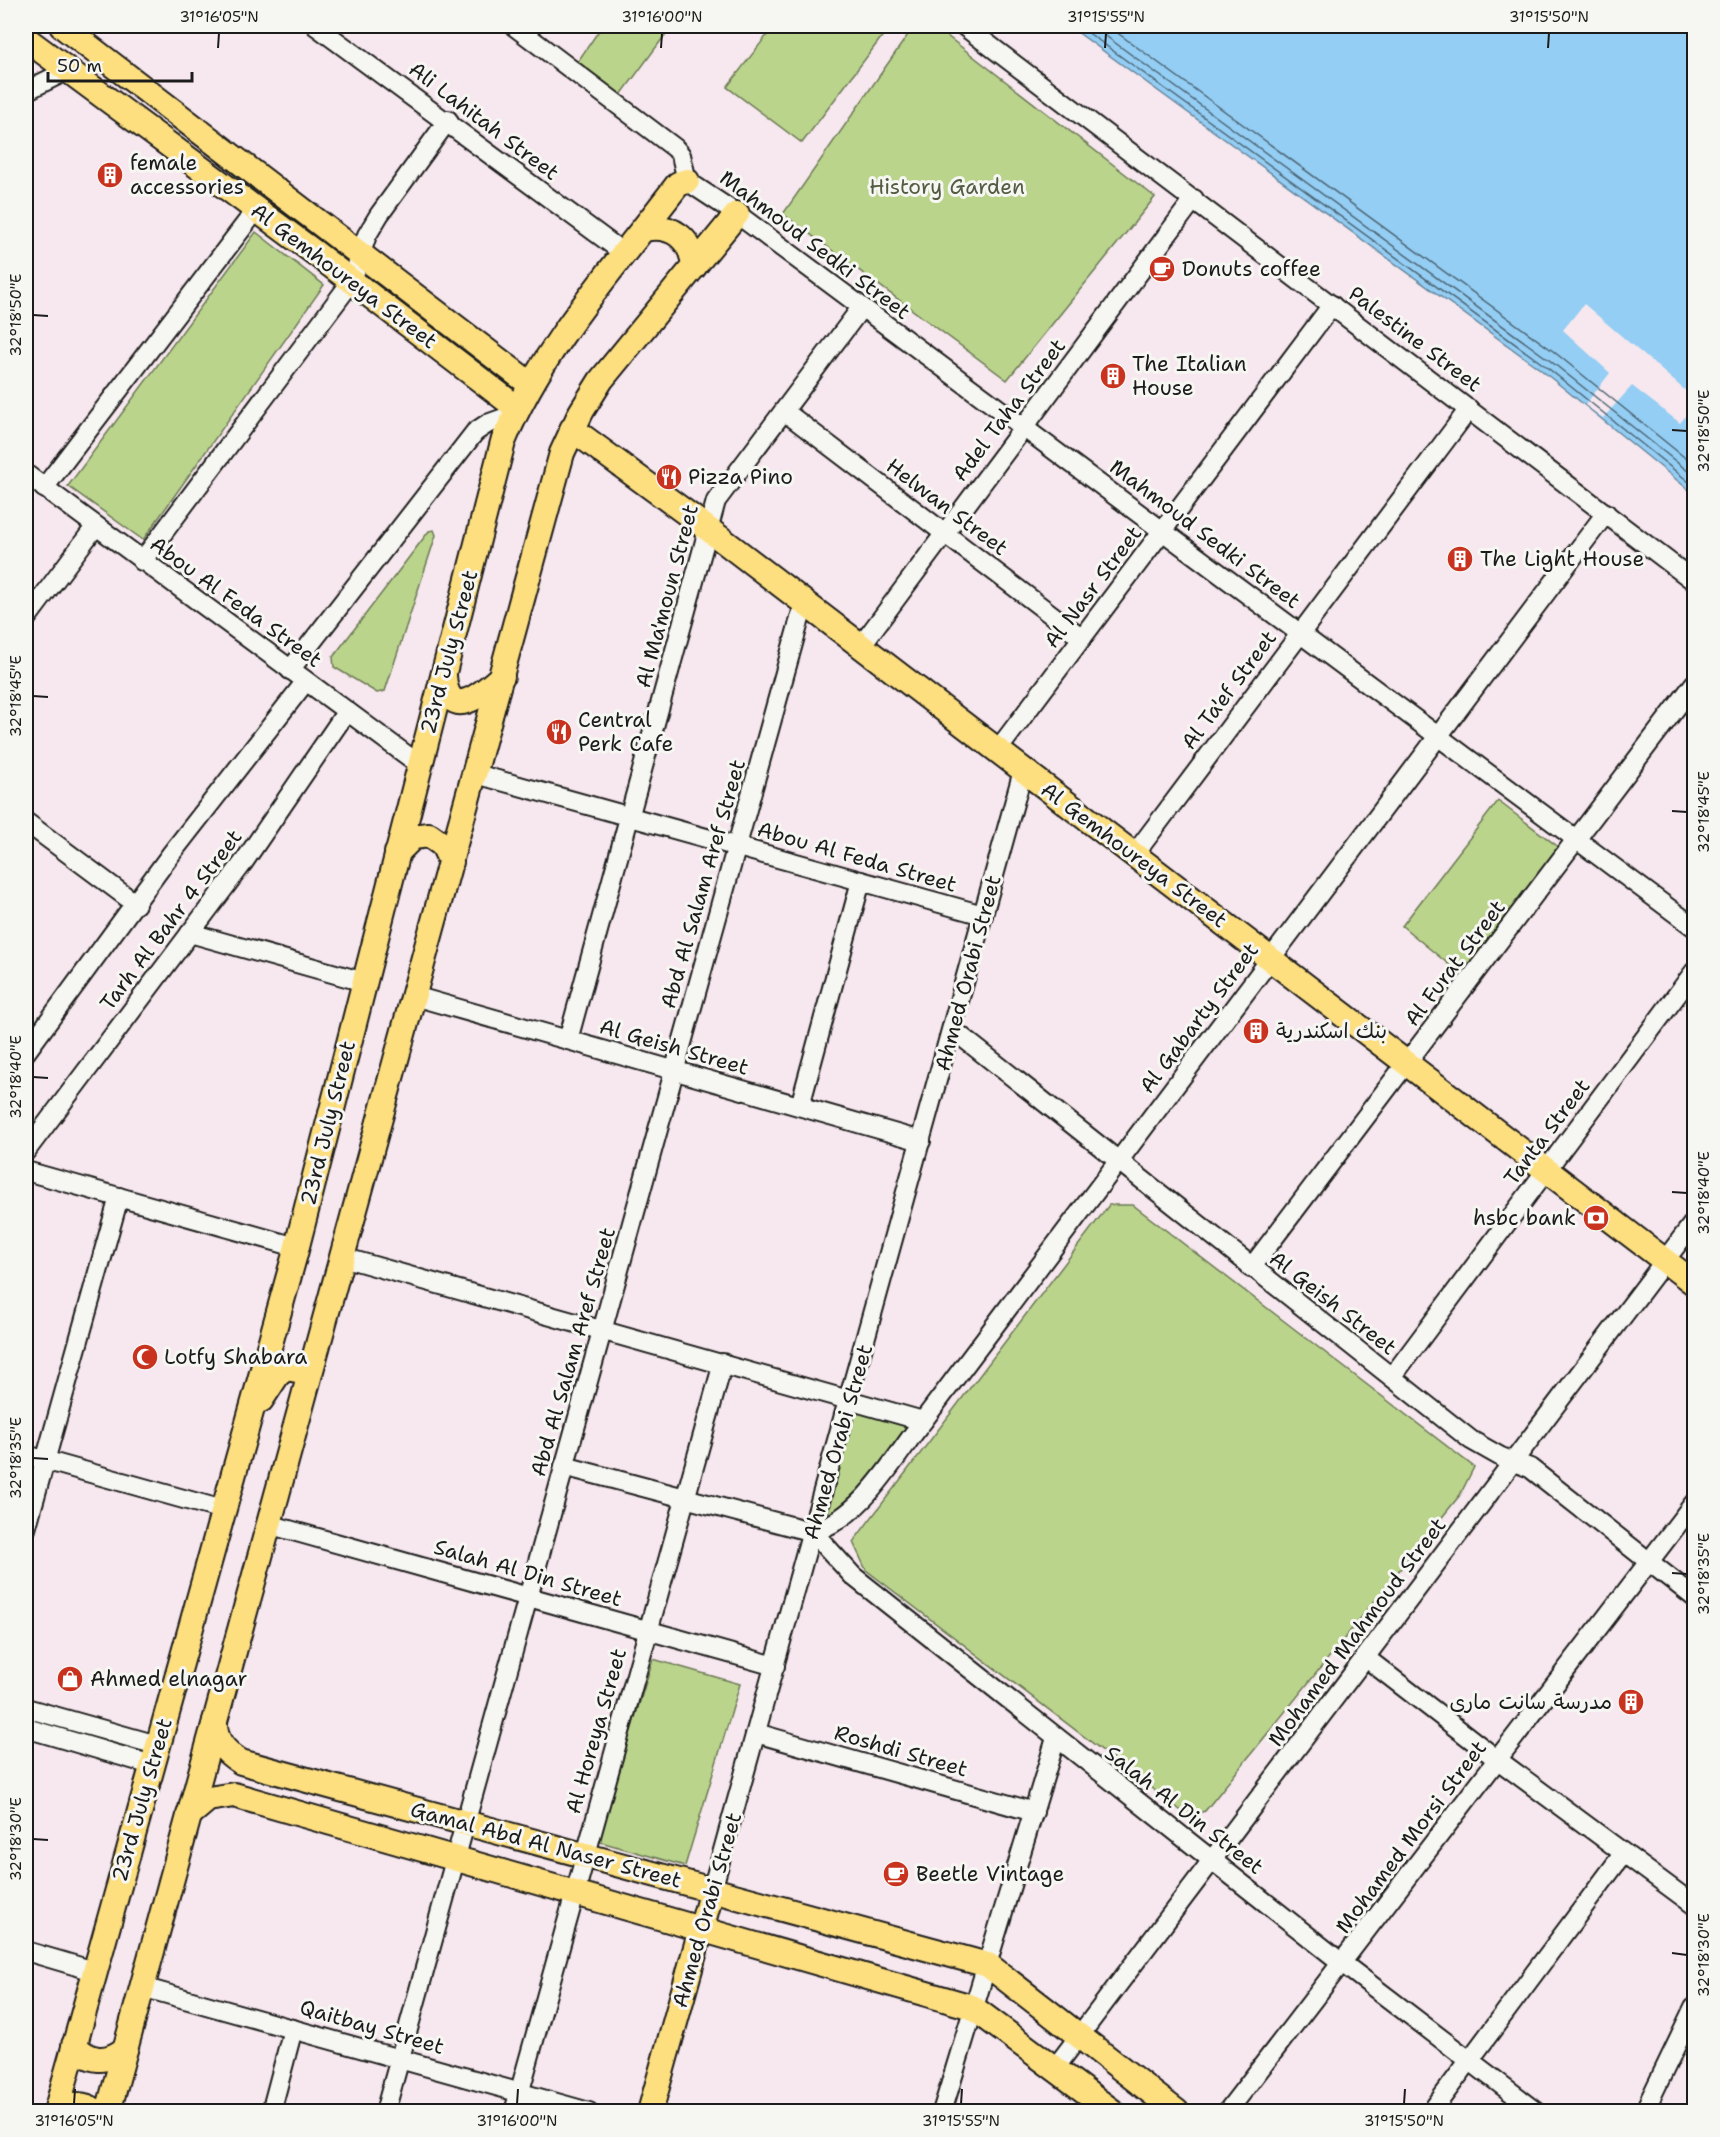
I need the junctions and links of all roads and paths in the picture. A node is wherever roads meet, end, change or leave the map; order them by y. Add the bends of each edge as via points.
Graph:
1 (62, 26) edge
2 (316, 26) edge
3 (514, 26) edge
4 (964, 26) edge
5 (26, 39) edge
6 (68, 70) junction
7 (26, 91) edge
8 (448, 120) junction
9 (687, 181) junction
10 (1194, 199) junction
11 (256, 210) junction
12 (736, 214) junction
13 (644, 229) junction
14 (361, 254) junction
15 (625, 254) junction
16 (694, 267) junction
17 (352, 281) junction
18 (1332, 305) junction
19 (861, 308) junction
20 (530, 384) junction
21 (1469, 409) junction
22 (516, 411) junction
23 (784, 411) junction
24 (1025, 428) junction
25 (572, 429) junction
26 (26, 474) edge
27 (44, 488) junction
28 (1606, 513) junction
29 (95, 527) junction
30 (708, 530) junction
31 (1163, 531) junction
32 (945, 533) junction
33 (142, 561) junction
34 (1695, 581) edge
35 (804, 604) junction
36 (26, 619) edge
37 (1300, 633) junction
38 (1082, 638) junction
39 (860, 646) junction
40 (290, 669) junction
41 (444, 676) junction
42 (502, 676) junction
43 (306, 681) junction
44 (1695, 684) edge
45 (347, 711) junction
46 (1438, 736) junction
47 (997, 751) junction
48 (420, 765) junction
49 (1023, 771) junction
50 (476, 774) junction
51 (630, 817) junction
52 (26, 822) edge
53 (1577, 839) junction
54 (737, 847) junction
55 (397, 853) junction
56 (1134, 855) junction
57 (451, 862) junction
58 (861, 881) junction
59 (136, 904) junction
60 (983, 915) junction
61 (1695, 927) edge
62 (190, 933) junction
63 (1270, 960) junction
64 (1695, 972) edge
65 (364, 982) junction
66 (414, 996) junction
67 (952, 1029) junction
68 (568, 1040) junction
69 (26, 1052) edge
70 (1406, 1064) junction
71 (674, 1070) junction
72 (800, 1106) junction
73 (921, 1141) junction
74 (26, 1151) edge
75 (1118, 1163) junction
76 (1546, 1170) junction
77 (26, 1171) edge
78 (119, 1197) junction
79 (1695, 1222) edge
80 (296, 1247) junction
81 (342, 1257) junction
82 (1666, 1261) junction
83 (1251, 1268) junction
84 (1695, 1283) edge
85 (602, 1330) junction
86 (723, 1363) junction
87 (1392, 1377) junction
88 (308, 1380) junction
89 (850, 1398) junction
90 (248, 1421) junction
91 (923, 1421) junction
92 (26, 1455) edge
93 (45, 1460) junction
94 (1515, 1460) junction
95 (564, 1466) junction
96 (685, 1498) junction
97 (1695, 1503) edge
98 (223, 1510) junction
99 (268, 1524) junction
100 (26, 1529) edge
101 (813, 1532) junction
102 (1648, 1562) junction
103 (528, 1597) junction
104 (1695, 1597) edge
105 (648, 1630) junction
106 (1366, 1658) junction
107 (775, 1666) junction
108 (26, 1708) edge
109 (216, 1716) junction
110 (26, 1728) edge
111 (756, 1733) junction
112 (1056, 1738) junction
113 (155, 1755) junction
114 (1498, 1760) junction
115 (1034, 1812) junction
116 (189, 1815) junction
117 (465, 1823) junction
118 (1623, 1854) junction
119 (585, 1856) junction
120 (455, 1858) junction
121 (1212, 1861) junction
122 (712, 1890) junction
123 (575, 1893) junction
124 (1695, 1905) edge
125 (702, 1929) junction
126 (26, 1951) edge
127 (1342, 1964) junction
128 (988, 1965) junction
129 (94, 1971) junction
130 (142, 1986) junction
131 (972, 2007) junction
132 (1695, 2008) edge
133 (293, 2029) junction
134 (1079, 2037) junction
135 (74, 2045) junction
136 (125, 2049) junction
137 (399, 2058) junction
138 (1470, 2060) junction
139 (1055, 2068) junction
140 (519, 2092) junction
141 (58, 2112) edge
142 (97, 2112) edge
143 (108, 2112) edge
144 (271, 2112) edge
145 (385, 2112) edge
146 (514, 2112) edge
147 (589, 2112) edge
148 (650, 2112) edge
149 (942, 2112) edge
150 (1113, 2112) edge
151 (1177, 2112) edge
152 (1227, 2112) edge
153 (1431, 2112) edge
154 (1537, 2112) edge
155 (1644, 2112) edge

1 - 14 main road, Al Gemhoureya Street
2 - 8 street, Ali Lahitah Street
3 - 9 street via 675,148 681,155
4 - 10 street, Palestine Street
5 - 6 main road, Al Gemhoureya Street
6 - 7 street
6 - 11 main road, Al Gemhoureya Street
8 - 14 street via 379,215
8 - 15 street, Ali Lahitah Street
9 - 12 street, Mahmoud Sedki Street
9 - 13 main road, 23rd July Street via 678,184
10 - 18 street, Palestine Street
10 - 24 street, Adel Taha Street
11 - 17 main road, Al Gemhoureya Street
11 - 27 street
12 - 16 main road
12 - 19 street, Mahmoud Sedki Street
13 - 15 main road, 23rd July Street
13 - 16 main road via 662,227 679,235 691,249
14 - 17 street
14 - 20 main road, Al Gemhoureya Street
15 - 20 main road, 23rd July Street
16 - 25 main road via 601,380
17 - 22 main road, Al Gemhoureya Street
17 - 33 street
18 - 21 street, Palestine Street
18 - 31 street, Al Nasr Street
19 - 23 street, Al Ma'moun Street
19 - 24 street, Mahmoud Sedki Street
20 - 22 main road, 23rd July Street
21 - 28 street, Palestine Street
21 - 37 street, Al Ta'ef Street
22 - 40 street via 475,432
22 - 41 main road, 23rd July Street via 503,442
23 - 30 street, Al Ma'moun Street via 716,501
23 - 32 street, Helwan Street
24 - 31 street, Mahmoud Sedki Street
24 - 32 street, Adel Taha Street
25 - 30 main road, Al Gemhoureya Street
25 - 42 main road via 554,479
26 - 27 street, Abou Al Feda Street
27 - 29 street, Abou Al Feda Street
28 - 34 street, Palestine Street
28 - 46 street, Al Gabarty Street
29 - 33 street, Abou Al Feda Street
29 - 36 street
30 - 35 main road, Al Gemhoureya Street
30 - 51 street, Al Ma'moun Street
31 - 37 street, Mahmoud Sedki Street
31 - 38 street, Al Nasr Street
32 - 38 street, Helwan Street
32 - 39 street, Adel Taha Street
33 - 40 street, Abou Al Feda Street
35 - 39 main road, Al Gemhoureya Street
35 - 54 street, Abd Al Salam Aref Street
37 - 46 street, Mahmoud Sedki Street
37 - 56 street, Al Ta'ef Street
38 - 47 street, Al Nasr Street
39 - 47 main road, Al Gemhoureya Street
40 - 43 street, Abou Al Feda Street
41 - 42 main road via 447,692 466,703
41 - 48 main road, 23rd July Street
42 - 50 main road
43 - 45 street, Abou Al Feda Street
43 - 59 street, Tarh Al Bahr 4 Street
44 - 53 street, Al Furat Street
45 - 48 street, Abou Al Feda Street
45 - 62 street, Tarh Al Bahr 4 Street
46 - 53 street, Mahmoud Sedki Street
46 - 63 street, Al Gabarty Street
47 - 49 main road, Al Gemhoureya Street
48 - 55 main road, 23rd July Street
49 - 56 main road, Al Gemhoureya Street
49 - 60 street, Ahmed Orabi Street
50 - 51 street, Abou Al Feda Street
50 - 57 main road
51 - 54 street, Abou Al Feda Street
51 - 68 street, Al Ma'moun Street
52 - 59 street
53 - 61 street, Mahmoud Sedki Street
53 - 70 street, Al Furat Street
54 - 58 street, Abou Al Feda Street
54 - 71 street, Abd Al Salam Aref Street
55 - 57 main road via 412,837 429,835 443,845
55 - 65 main road, 23rd July Street
56 - 63 main road, Al Gemhoureya Street
57 - 66 main road
58 - 60 street, Abou Al Feda Street
58 - 72 street
59 - 69 street, Tarh Al Bahr 4 Street
60 - 67 street, Ahmed Orabi Street
62 - 65 street
62 - 74 street, Tarh Al Bahr 4 Street
63 - 70 main road, Al Gemhoureya Street
63 - 75 street, Al Gabarty Street
64 - 76 street, Tanta Street
65 - 80 main road, 23rd July Street
66 - 68 street, Al Geish Street
66 - 81 main road
67 - 73 street, Ahmed Orabi Street
67 - 75 street, Al Geish Street
68 - 71 street, Al Geish Street
70 - 76 main road, Al Gemhoureya Street
70 - 83 street, Al Furat Street
71 - 72 street, Al Geish Street
71 - 85 street, Abd Al Salam Aref Street
72 - 73 street, Al Geish Street
73 - 89 street, Ahmed Orabi Street
75 - 83 street, Al Geish Street
75 - 91 street, Al Gabarty Street
76 - 82 main road, Al Gemhoureya Street
76 - 87 street, Tanta Street
77 - 78 street
78 - 80 street
78 - 93 street
79 - 82 street, Mohamed Mahmoud Street
80 - 90 main road, 23rd July Street
81 - 85 street
81 - 88 main road
82 - 84 main road, Al Gemhoureya Street
82 - 94 street, Mohamed Mahmoud Street
83 - 87 street, Al Geish Street
85 - 86 street
85 - 95 street, Abd Al Salam Aref Street
86 - 89 street
86 - 96 street, Al Horeya Street
87 - 94 street, Al Geish Street via 1471,1440 1501,1458
88 - 90 main road via 297,1368 282,1370
88 - 99 main road
89 - 91 street
89 - 101 street, Ahmed Orabi Street
90 - 98 main road, 23rd July Street
91 - 101 street, Al Gabarty Street via 857,1506 829,1527
92 - 93 street
93 - 98 street
93 - 100 street
94 - 102 street, Al Geish Street
94 - 106 street, Mohamed Mahmoud Street
95 - 96 street
95 - 103 street, Abd Al Salam Aref Street
96 - 101 street
96 - 105 street, Al Horeya Street
97 - 102 street, Mohamed Morsi Street
98 - 113 main road, 23rd July Street
99 - 103 street, Salah Al Din Street
99 - 109 main road
101 - 107 street, Ahmed Orabi Street
101 - 112 street, Salah Al Din Street via 853,1576
102 - 104 street, Al Geish Street
102 - 114 street, Mohamed Morsi Street
103 - 105 street, Salah Al Din Street
103 - 117 street, Abd Al Salam Aref Street
105 - 107 street, Salah Al Din Street
105 - 119 street, Al Horeya Street
106 - 114 street
106 - 121 street, Mohamed Mahmoud Street
107 - 111 street, Ahmed Orabi Street
108 - 113 street
109 - 116 main road
109 - 117 main road, Gamal Abd Al Naser Street via 220,1743 226,1753 241,1762
110 - 113 street
111 - 115 street, Roshdi Street
111 - 122 street, Ahmed Orabi Street
112 - 115 street
112 - 121 street, Salah Al Din Street
113 - 129 main road, 23rd July Street
114 - 118 street
114 - 127 street, Mohamed Morsi Street
115 - 128 street
116 - 120 main road, Gamal Abd Al Naser Street via 208,1798 234,1795
116 - 130 main road
117 - 119 main road, Gamal Abd Al Naser Street
117 - 120 street, Abd Al Salam Aref Street
118 - 124 street
118 - 138 street
119 - 122 main road, Gamal Abd Al Naser Street
119 - 123 street, Al Horeya Street
120 - 123 main road, Gamal Abd Al Naser Street
120 - 137 street, Abd Al Salam Aref Street
121 - 127 street, Salah Al Din Street
121 - 134 street, Mohamed Mahmoud Street
122 - 125 main road, Ahmed Orabi Street
122 - 128 main road, Gamal Abd Al Naser Street
123 - 125 main road, Gamal Abd Al Naser Street
123 - 140 street, Al Horeya Street
125 - 131 main road, Gamal Abd Al Naser Street
125 - 148 main road, Ahmed Orabi Street
126 - 129 street
127 - 138 street, Salah Al Din Street
127 - 152 street, Mohamed Morsi Street
128 - 131 street
128 - 134 main road, Gamal Abd Al Naser Street
129 - 135 main road, 23rd July Street
130 - 133 street, Qaitbay Street
130 - 136 main road
131 - 139 main road, Gamal Abd Al Naser Street
131 - 149 street
132 - 155 street
133 - 137 street, Qaitbay Street
133 - 144 street
134 - 139 street, Mohamed Mahmoud Street
134 - 151 main road, Gamal Abd Al Naser Street
135 - 136 main road via 98,2060 118,2056
135 - 141 main road, 23rd July Street
136 - 143 main road
137 - 140 street, Qaitbay Street
137 - 145 street, Abd Al Salam Aref Street
138 - 153 street
138 - 154 street, Salah Al Din Street
139 - 150 main road, Gamal Abd Al Naser Street
140 - 146 street, Al Horeya Street
140 - 147 street, Qaitbay Street
141 - 142 main road via 82,2105

